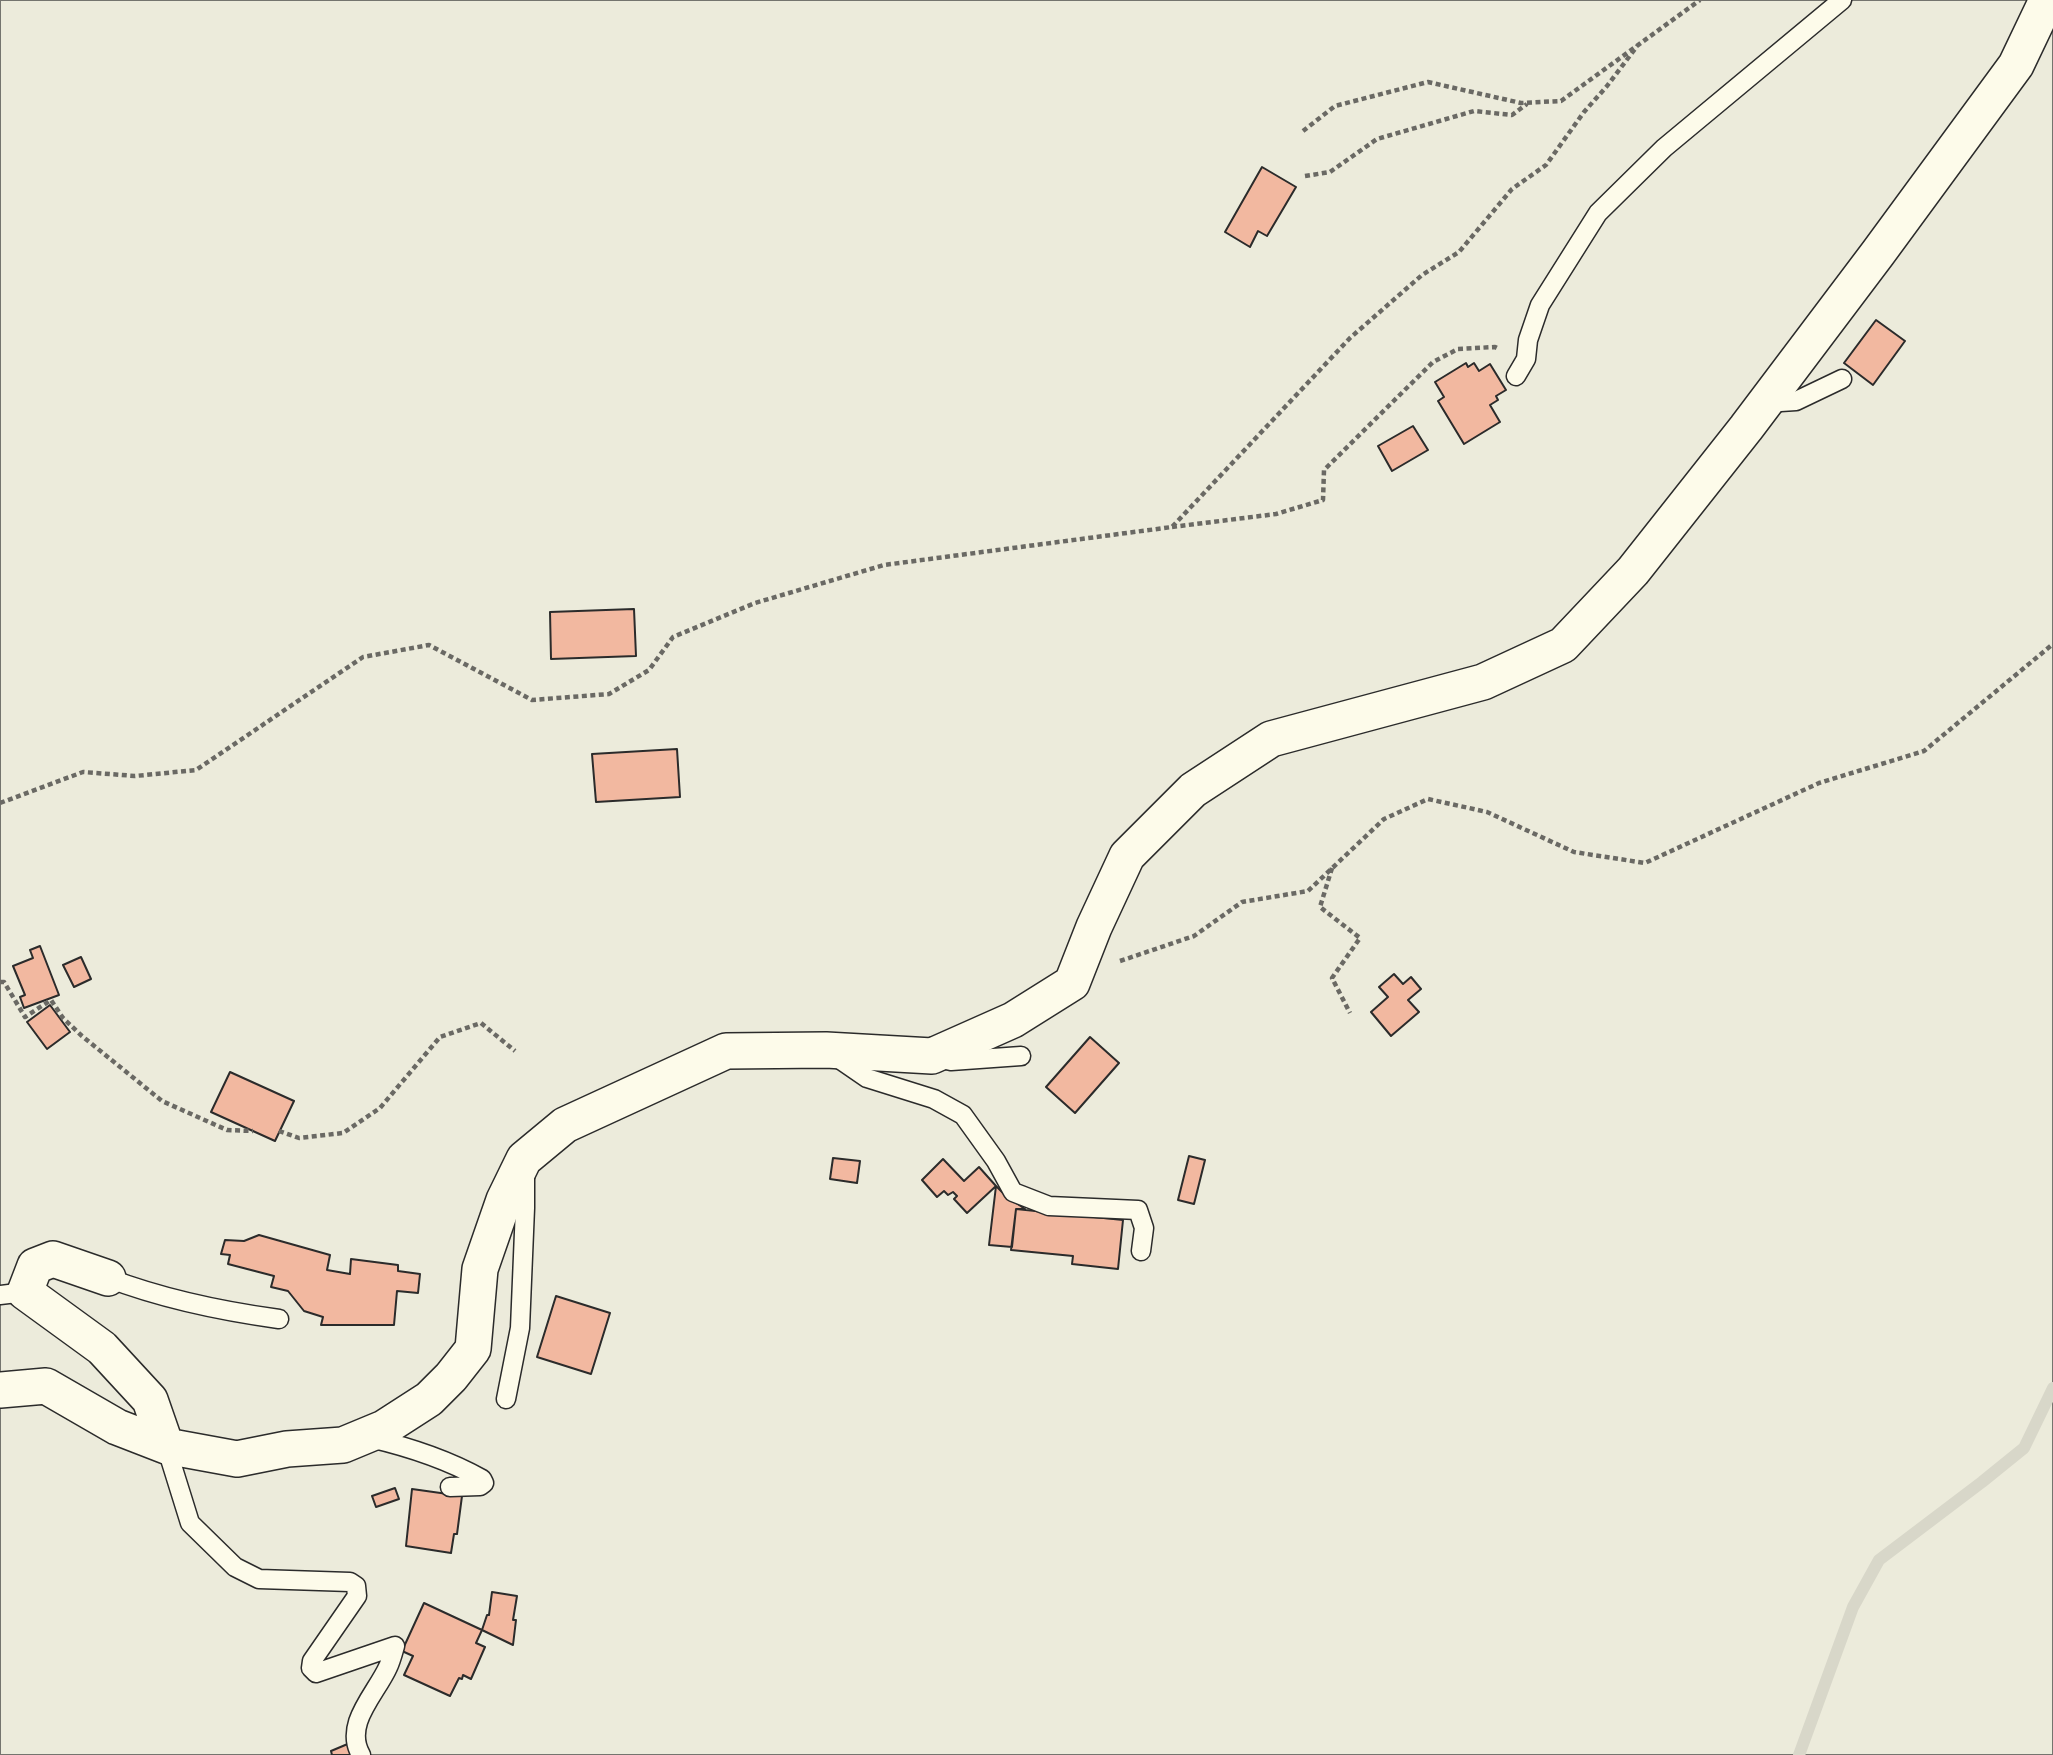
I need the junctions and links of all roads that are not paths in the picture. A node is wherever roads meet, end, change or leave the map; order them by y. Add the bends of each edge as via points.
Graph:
1 (1842, 0) edge
2 (2047, 0) edge
3 (1516, 376) dead end
4 (1842, 379) dead end
5 (1765, 403) junction
6 (826, 1050) junction
7 (932, 1056) junction
8 (1021, 1056) dead end
9 (524, 1159) junction
10 (1141, 1251) dead end
11 (108, 1278) joint
12 (13, 1294) edge
13 (279, 1319) dead end
14 (0, 1390) edge
15 (506, 1399) dead end
16 (364, 1437) junction
17 (166, 1446) junction
18 (450, 1487) dead end
19 (361, 1755) edge

1 - 3 lane via 1664,148 1598,214 1540,305 1526,359
2 - 5 street via 2017,65
4 - 5 lane via 1796,401
5 - 7 street via 1633,570 1563,645 1483,682 1271,738 1193,790 1127,856 1072,984 1013,1020
6 - 7 street
6 - 9 street via 726,1051 565,1125
6 - 10 lane via 867,1078 934,1099 963,1115 1013,1192 1049,1206 1138,1210 1144,1228
7 - 8 lane via 951,1061
9 - 15 lane via 520,1328
9 - 16 street via 480,1269 473,1349 429,1399
11 - 12 street via 53,1259 35,1266
11 - 13 lane via 221,1311
12 - 17 street via 102,1348 150,1400
14 - 17 street via 46,1386 117,1427
16 - 17 street via 343,1445 287,1449 237,1460
16 - 18 lane via 467,1471 484,1483
17 - 19 lane via 190,1523 235,1567 259,1579 350,1581 356,1586 357,1596 312,1661 316,1674 395,1646 355,1731

